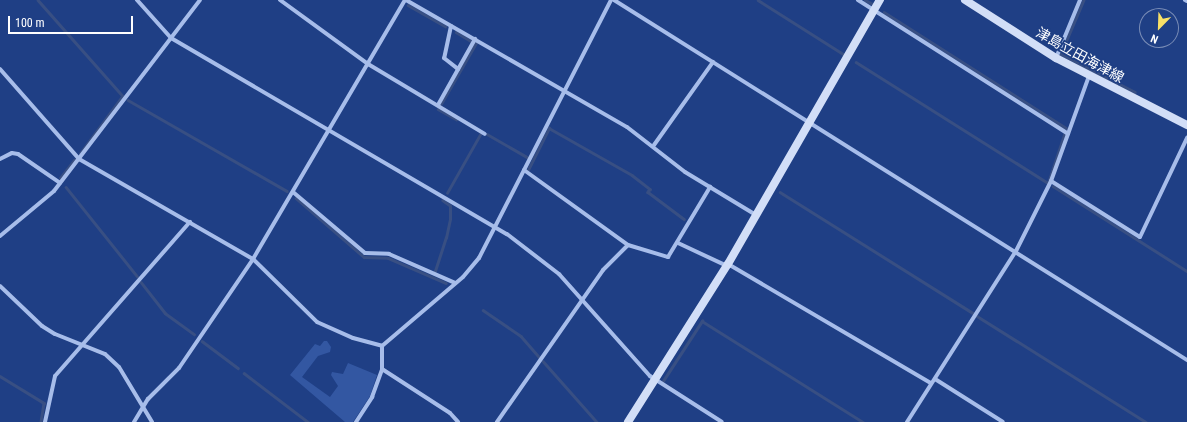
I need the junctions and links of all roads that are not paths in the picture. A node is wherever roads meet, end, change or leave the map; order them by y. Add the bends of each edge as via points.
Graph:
1 (137, 0) edge
2 (200, 0) edge
3 (280, 0) edge
4 (406, 0) edge
5 (612, 0) edge
6 (858, 0) edge
7 (880, 0) edge
8 (965, 0) edge
9 (1080, 0) edge
10 (875, 10) junction
11 (451, 26) junction
12 (171, 38) junction
13 (475, 40) junction
14 (1056, 58) junction
15 (713, 62) junction
16 (368, 64) junction
17 (0, 69) edge
18 (458, 69) junction
19 (1089, 76) junction
20 (565, 91) junction
21 (438, 105) junction
22 (811, 123) junction
23 (1187, 125) edge
24 (330, 130) junction
25 (485, 134) dead end
26 (1068, 134) junction
27 (1187, 138) edge
28 (654, 146) junction
29 (0, 159) edge
30 (79, 159) junction
31 (524, 170) junction
32 (1051, 181) junction
33 (60, 183) junction
34 (710, 187) junction
35 (293, 192) junction
36 (756, 216) junction
37 (190, 222) junction
38 (495, 225) junction
39 (0, 236) edge
40 (678, 243) junction
41 (628, 245) junction
42 (1016, 252) junction
43 (253, 260) junction
44 (727, 265) junction
45 (455, 283) junction
46 (0, 286) edge
47 (582, 300) junction
48 (82, 345) junction
49 (382, 346) junction
50 (1187, 360) edge
51 (382, 369) junction
52 (935, 379) junction
53 (655, 380) junction
54 (931, 383) junction
55 (143, 407) junction
56 (45, 422) edge
57 (134, 422) edge
58 (152, 422) edge
59 (356, 422) edge
60 (458, 422) edge
61 (497, 422) edge
62 (628, 422) edge
63 (722, 422) edge
64 (907, 422) edge
65 (1003, 422) edge

1 - 12 street
2 - 12 street
3 - 16 street
4 - 11 street
4 - 16 street
5 - 15 street
5 - 20 street
6 - 10 street
7 - 10 street
8 - 14 street, 津島立田海津線
9 - 14 street
10 - 22 street
10 - 26 street
11 - 13 street
11 - 18 street via 444,58
12 - 24 street
12 - 30 street
13 - 18 street
13 - 20 street
14 - 19 street, 津島立田海津線
15 - 22 street
15 - 28 street
16 - 21 street
16 - 24 street
17 - 30 street
18 - 21 street
19 - 23 street, 津島立田海津線
19 - 26 street
20 - 28 street
20 - 31 street
21 - 25 street
22 - 36 street
22 - 42 street
24 - 35 street
24 - 38 street
26 - 32 street
27 - 32 street via 1140,237
28 - 34 street via 685,172
29 - 33 street via 12,153 18,154
30 - 33 street
30 - 37 street
31 - 38 street
31 - 41 street
32 - 42 street
33 - 39 street via 47,199
34 - 36 street
34 - 40 street
35 - 43 street
35 - 45 street via 365,253 389,254
36 - 44 street
37 - 43 street
37 - 48 street
38 - 45 street via 479,258
38 - 47 street via 559,274
40 - 41 street via 668,257
40 - 44 street
41 - 47 street via 603,270
42 - 50 street
42 - 52 street
43 - 49 street via 318,322 354,338
43 - 55 street via 179,368
44 - 53 street
44 - 54 street
45 - 49 street
46 - 48 street via 42,326
47 - 53 street
47 - 61 street
48 - 55 street via 105,354 119,367
48 - 56 street via 53,380
49 - 51 street
51 - 59 street via 372,397
51 - 60 street via 450,413
52 - 54 street
52 - 65 street
53 - 62 street
53 - 63 street
54 - 64 street
55 - 57 street
55 - 58 street

